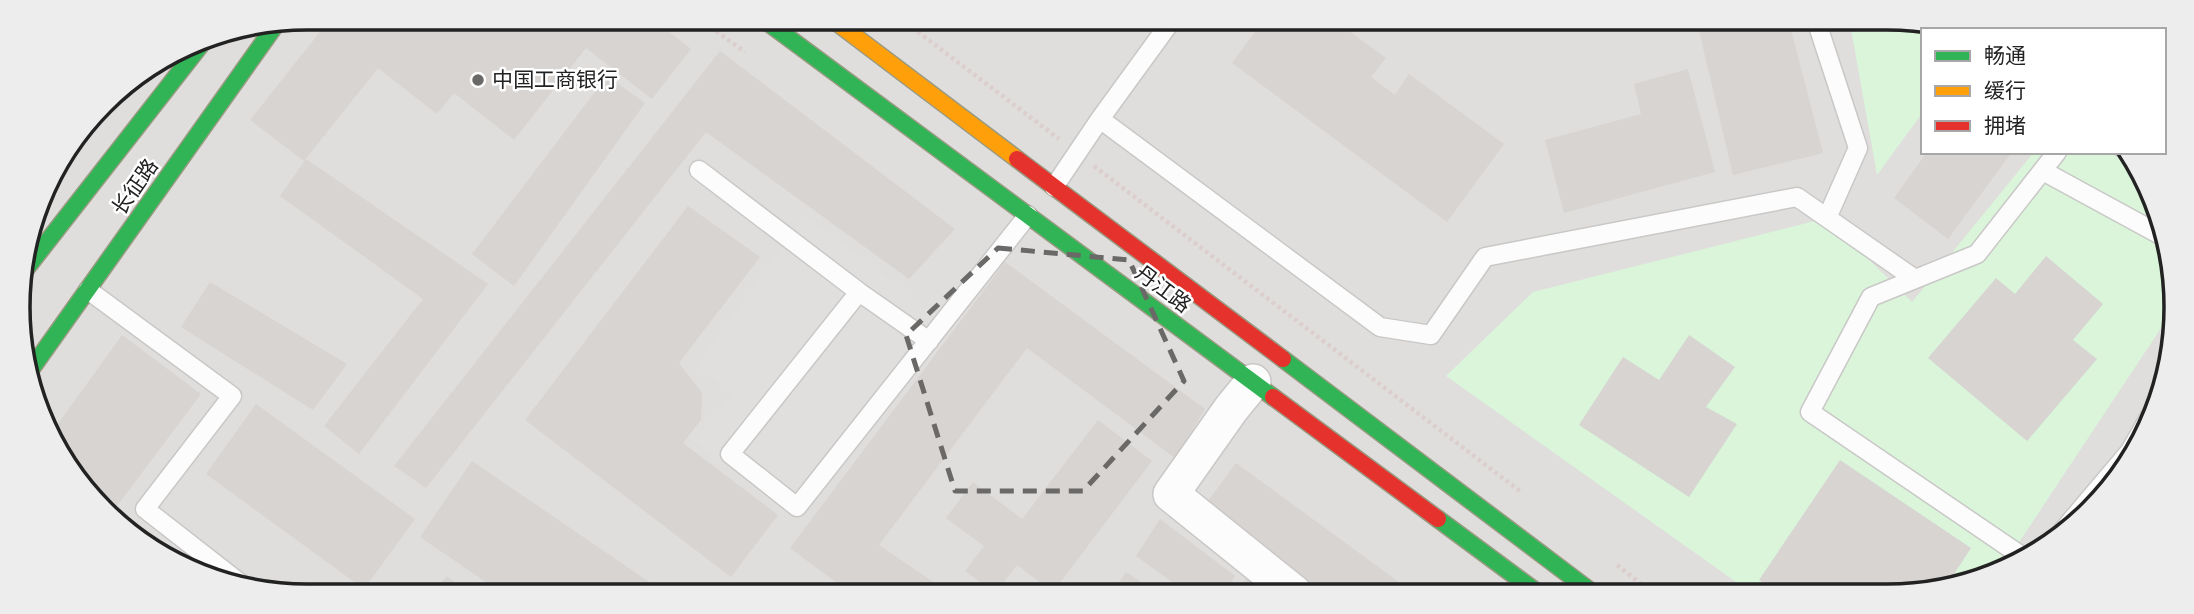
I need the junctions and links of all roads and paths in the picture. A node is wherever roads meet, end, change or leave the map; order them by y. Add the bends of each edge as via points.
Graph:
1 (779, 30) edge
2 (847, 30) edge
3 (915, 30) edge
4 (1165, 30) edge
5 (1819, 30) edge
6 (272, 32) edge
7 (192, 55) edge
8 (1100, 119) junction
9 (1077, 153) junction
10 (2056, 154) edge
11 (699, 170) dead end
12 (2043, 171) junction
13 (1054, 187) junction
14 (1028, 215) junction
15 (1827, 218) junction
16 (2154, 231) edge
17 (34, 258) edge
18 (1915, 279) junction
19 (88, 290) junction
20 (859, 292) junction
21 (929, 341) junction
22 (35, 363) edge
23 (1253, 382) junction
24 (1523, 493) dead end
25 (2016, 552) edge
26 (1611, 560) dead end
27 (227, 573) edge
28 (1283, 584) edge
29 (1526, 584) edge
30 (1580, 584) edge
31 (1641, 584) edge

1 - 14 main road, 丹江路
2 - 13 main road, 丹江路
3 - 9 path
4 - 8 lane
5 - 15 lane via 1858,148
6 - 19 main road, 长征路
7 - 17 main road, 长征路
8 - 9 lane
8 - 15 lane via 1380,327 1431,335 1485,257 1797,197
9 - 13 lane
9 - 24 path
10 - 12 lane
11 - 20 lane
12 - 16 lane
12 - 18 lane via 1977,254
13 - 30 main road, 丹江路
14 - 21 lane
14 - 23 main road, 丹江路
15 - 18 lane
18 - 25 lane via 1871,297 1810,412
19 - 22 main road, 长征路
19 - 27 lane via 232,396 145,509
20 - 21 lane
20 - 21 lane via 730,454 797,507
23 - 28 street via 1171,494
23 - 29 main road, 丹江路
26 - 31 path

